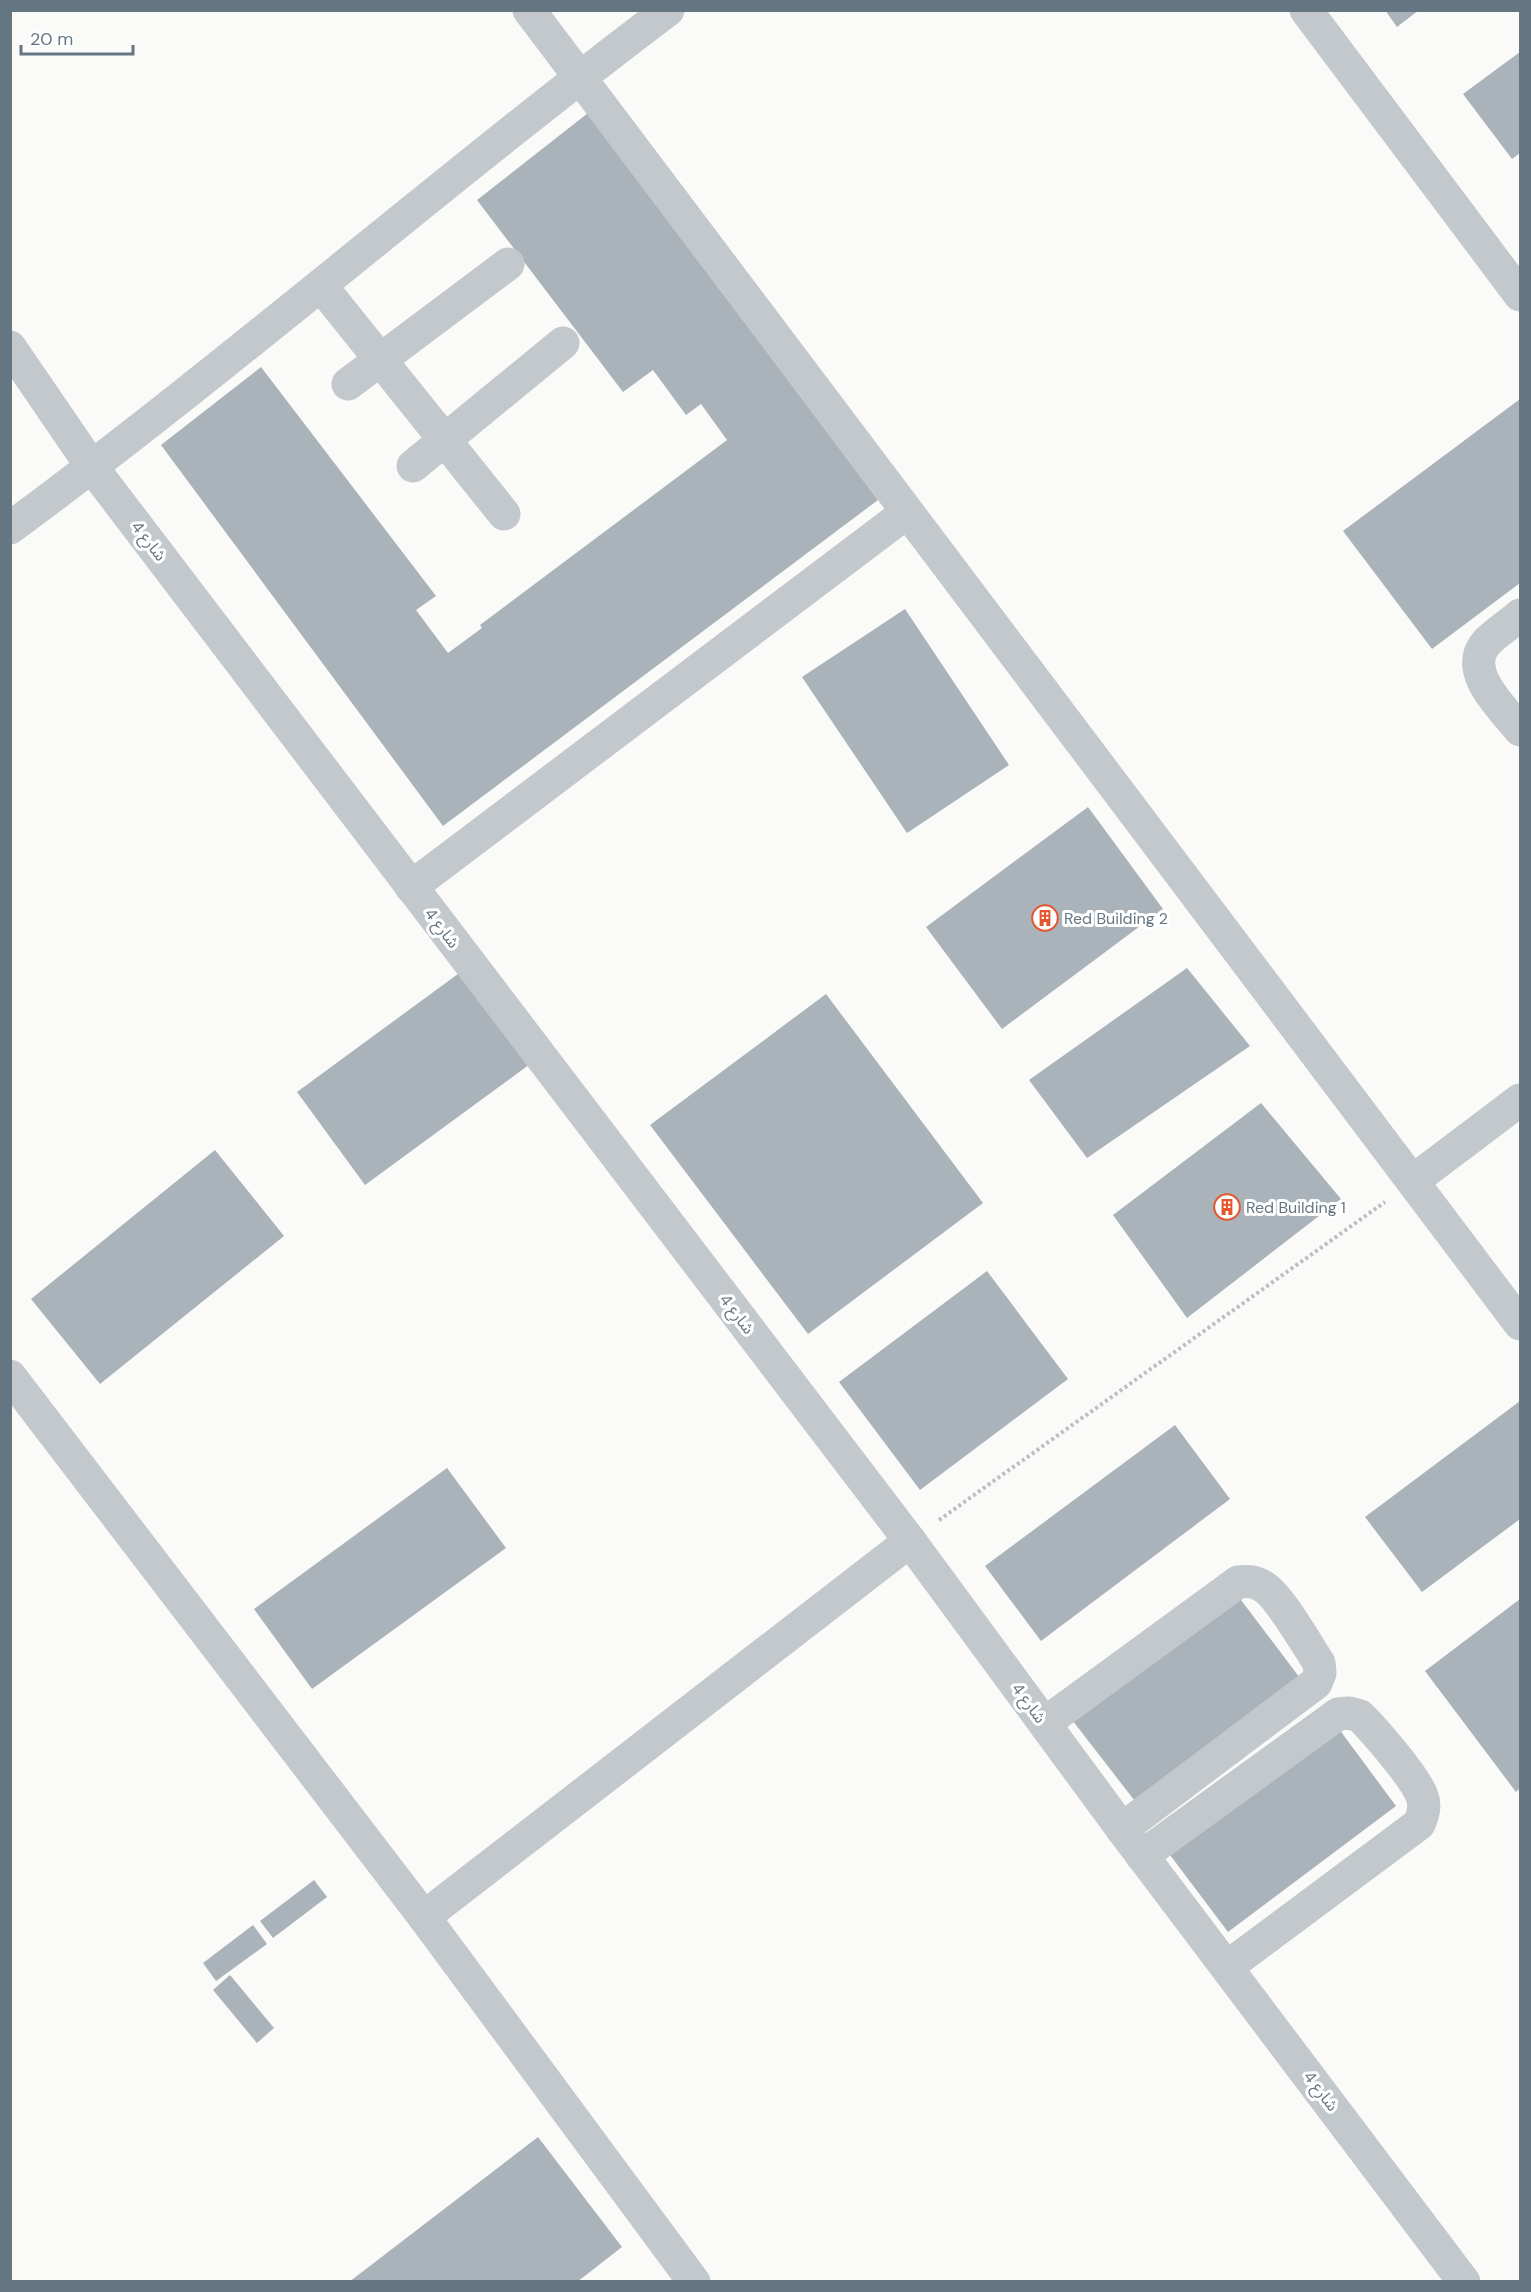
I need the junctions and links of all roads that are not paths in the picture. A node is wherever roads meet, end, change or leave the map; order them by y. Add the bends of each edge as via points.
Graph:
1 (529, 10) edge
2 (668, 10) edge
3 (1306, 10) edge
4 (580, 77) junction
5 (508, 264) dead end
6 (322, 287) junction
7 (1521, 295) edge
8 (563, 343) dead end
9 (10, 347) edge
10 (380, 360) junction
11 (348, 384) dead end
12 (444, 440) junction
13 (413, 466) dead end
14 (92, 467) junction
15 (906, 513) junction
16 (504, 514) dead end
17 (10, 528) edge
18 (1521, 615) edge
19 (1521, 730) edge
20 (411, 887) junction
21 (1521, 1100) edge
22 (1414, 1180) junction
23 (1521, 1324) edge
24 (10, 1376) edge
25 (910, 1541) junction
26 (1045, 1723) junction
27 (1122, 1830) junction
28 (1142, 1856) junction
29 (424, 1917) junction
30 (1227, 1967) junction
31 (694, 2282) edge
32 (1464, 2282) edge

1 - 4 street
2 - 4 street
3 - 7 street
4 - 6 street
4 - 15 street
5 - 10 street
6 - 10 street
6 - 14 street
8 - 12 street
9 - 14 street, شارع 4
10 - 11 street
10 - 12 street
12 - 13 street
12 - 16 street
14 - 17 street
14 - 20 street, شارع 4
15 - 20 street
15 - 22 street
18 - 19 street via 1485,644 1479,665 1486,686
20 - 25 street, شارع 4
21 - 22 street
22 - 23 street
24 - 29 street
25 - 26 street, شارع 4
25 - 29 street
26 - 27 street, شارع 4
26 - 27 street via 1238,1582 1252,1581 1276,1599 1319,1663 1316,1683
27 - 28 street, شارع 4
28 - 30 street, شارع 4
28 - 30 street via 1338,1714 1360,1716 1408,1775 1422,1796 1424,1810 1419,1824
29 - 31 street
30 - 32 street, شارع 4

